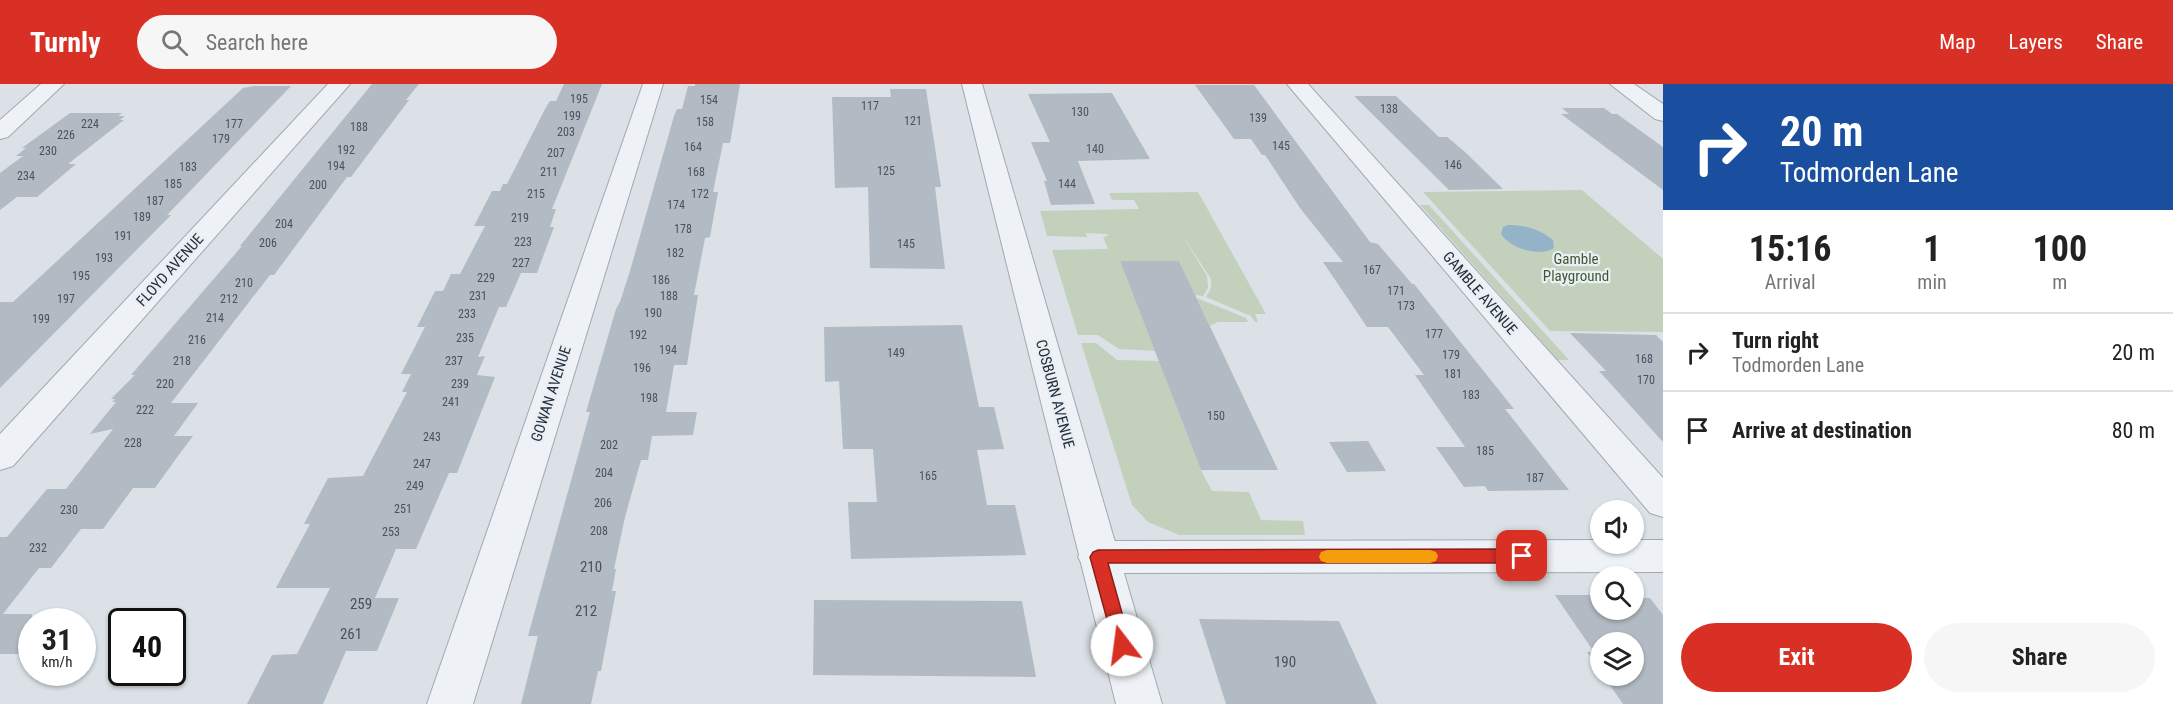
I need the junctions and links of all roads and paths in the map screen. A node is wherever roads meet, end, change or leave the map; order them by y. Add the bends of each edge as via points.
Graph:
1 (54, 84) edge
2 (340, 84) edge
3 (653, 84) edge
4 (972, 84) edge
5 (1297, 84) edge
6 (1620, 84) edge
7 (1663, 114) edge
8 (0, 132) edge
9 (0, 456) edge
10 (1663, 503) edge
11 (1663, 556) edge
12 (1098, 557) junction
13 (450, 704) edge
14 (1139, 704) edge

1 - 8 street
2 - 9 street, FLOYD AVENUE
3 - 13 street, GOWAN AVENUE
4 - 12 street, COSBURN AVENUE
5 - 10 street, GAMBLE AVENUE
6 - 7 street
11 - 12 street
12 - 14 street, COSBURN AVENUE

